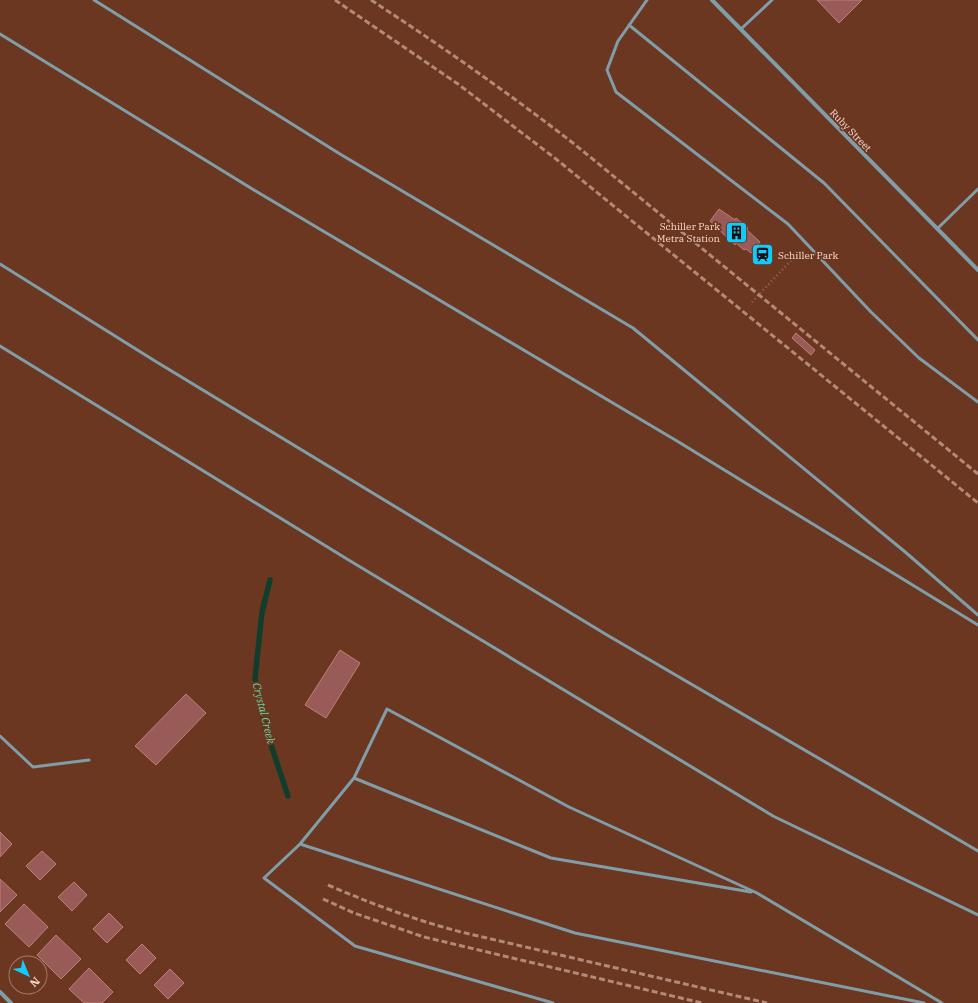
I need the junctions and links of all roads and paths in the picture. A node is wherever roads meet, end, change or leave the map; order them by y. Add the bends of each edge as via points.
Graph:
1 (94, 0) edge
2 (647, 0) edge
3 (712, 0) edge
4 (772, 0) edge
5 (629, 25) junction
6 (741, 29) junction
7 (0, 34) edge
8 (978, 189) edge
9 (938, 229) junction
10 (806, 243) junction
11 (0, 264) edge
12 (978, 270) edge
13 (752, 302) dead end
14 (978, 340) edge
15 (0, 346) edge
16 (978, 402) edge
17 (978, 615) edge
18 (978, 625) edge
19 (0, 736) edge
20 (89, 760) dead end
21 (354, 778) junction
22 (300, 844) junction
23 (978, 852) edge
24 (757, 893) junction
25 (978, 915) edge
26 (0, 992) edge
27 (12, 1003) edge
28 (553, 1003) edge
29 (924, 1003) edge
30 (942, 1003) edge

1 - 17 lane via 340,154 633,328
2 - 5 lane
3 - 6 street, Ruby Street
4 - 6 lane
5 - 10 lane via 618,41 607,70 616,92 788,224
5 - 14 lane via 824,183
6 - 9 street, Ruby Street
7 - 18 lane via 259,193 676,441
8 - 9 lane
9 - 12 street, Ruby Street
10 - 13 path
10 - 16 lane via 870,312 919,358
11 - 23 lane via 607,635
15 - 25 lane via 773,816
19 - 20 lane via 33,767
21 - 22 lane
21 - 24 lane via 551,858
21 - 24 lane via 387,709 569,807
22 - 28 lane via 264,878 355,946
22 - 29 lane via 575,933
24 - 30 lane
26 - 27 street

